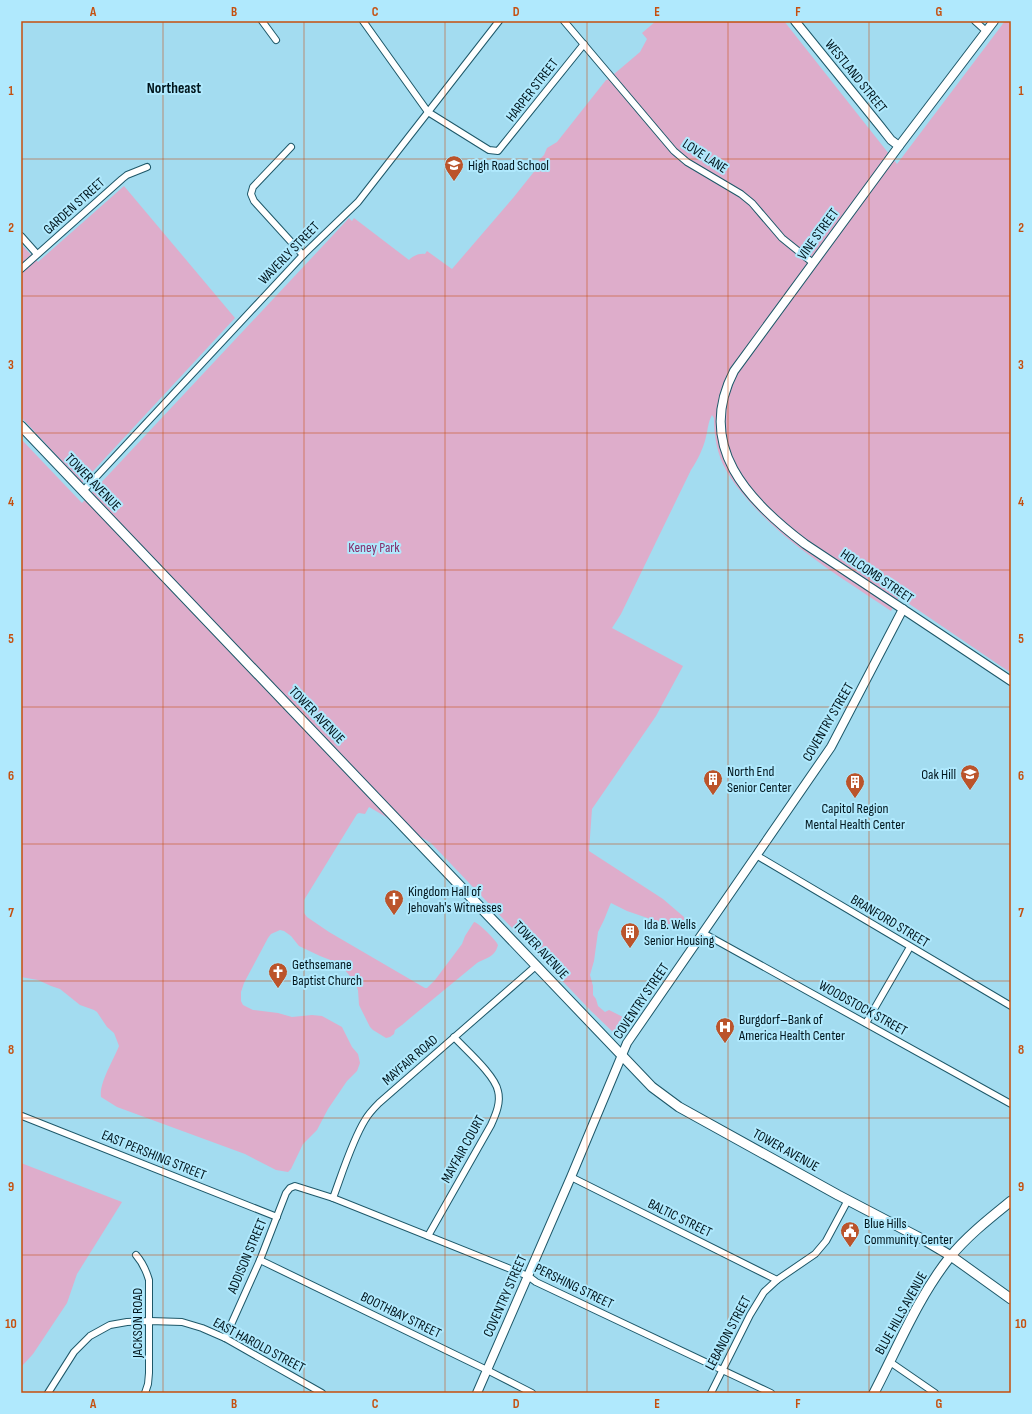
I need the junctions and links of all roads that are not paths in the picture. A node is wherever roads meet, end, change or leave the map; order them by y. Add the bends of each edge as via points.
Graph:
1 (262, 21) edge
2 (363, 21) edge
3 (499, 21) edge
4 (795, 21) edge
5 (975, 21) edge
6 (994, 21) edge
7 (567, 22) edge
8 (986, 31) junction
9 (276, 40) dead end
10 (584, 44) junction
11 (428, 112) junction
12 (291, 146) dead end
13 (899, 146) junction
14 (147, 166) dead end
15 (21, 236) edge
16 (37, 254) junction
17 (303, 255) junction
18 (813, 263) junction
19 (21, 269) edge
20 (21, 426) edge
21 (740, 479) joint
22 (83, 491) junction
23 (903, 609) junction
24 (1011, 682) edge
25 (756, 855) junction
26 (703, 934) junction
27 (910, 947) junction
28 (537, 965) junction
29 (1011, 1006) edge
30 (866, 1023) junction
31 (454, 1037) junction
32 (622, 1056) junction
33 (1011, 1104) edge
34 (22, 1116) edge
35 (571, 1177) junction
36 (295, 1186) joint
37 (333, 1198) junction
38 (848, 1200) junction
39 (1011, 1201) edge
40 (276, 1217) junction
41 (428, 1236) junction
42 (136, 1255) dead end
43 (951, 1256) junction
44 (260, 1260) junction
45 (528, 1276) junction
46 (778, 1280) junction
47 (1011, 1299) edge
48 (150, 1321) junction
49 (225, 1338) junction
50 (890, 1362) junction
51 (486, 1370) junction
52 (722, 1370) junction
53 (48, 1393) edge
54 (145, 1393) edge
55 (322, 1393) edge
56 (477, 1393) edge
57 (532, 1393) edge
58 (711, 1393) edge
59 (771, 1393) edge
60 (874, 1393) edge
61 (935, 1393) edge

1 - 9 street
2 - 11 street
3 - 11 street, WAVERLY STREET
4 - 13 street, WESTLAND STREET via 891,140
5 - 8 street
6 - 8 street, VINE STREET
7 - 10 street, LOVE LANE
8 - 13 street, VINE STREET
10 - 11 street, HARPER STREET via 498,151 489,150
10 - 18 street, LOVE LANE via 674,151 687,162 741,194 782,238
11 - 17 street, WAVERLY STREET via 358,202
12 - 17 street via 253,187 251,194 254,201
13 - 18 street, VINE STREET
14 - 16 street, GARDEN STREET via 122,179
15 - 16 street
16 - 19 street, GARDEN STREET
17 - 22 street, WAVERLY STREET
18 - 21 street, VINE STREET via 747,352 727,385 722,402 720,430 727,457
20 - 22 main road, TOWER AVENUE
21 - 23 street, HOLCOMB STREET via 759,503 792,534
22 - 28 main road, TOWER AVENUE
23 - 24 street, HOLCOMB STREET
23 - 25 street, COVENTRY STREET via 835,741
25 - 26 street, COVENTRY STREET
25 - 27 street, BRANFORD STREET
26 - 30 street, WOODSTOCK STREET
26 - 32 street, COVENTRY STREET via 632,1036
27 - 29 street, BRANFORD STREET
27 - 30 street
28 - 31 street, MAYFAIR ROAD
28 - 32 main road, TOWER AVENUE
30 - 33 street, WOODSTOCK STREET
31 - 37 street, MAYFAIR ROAD via 379,1103 366,1118
31 - 41 street, MAYFAIR COURT via 491,1077 499,1092 498,1102 491,1125
32 - 35 street, COVENTRY STREET
32 - 38 main road, TOWER AVENUE via 652,1087 679,1108
34 - 40 street, EAST PERSHING STREET
35 - 45 street, COVENTRY STREET
35 - 46 street, BALTIC STREET
36 - 37 street, PERSHING STREET
36 - 40 street, ADDISON STREET via 286,1193
37 - 41 street, PERSHING STREET
38 - 43 main road, TOWER AVENUE
38 - 46 street, LEBANON STREET via 821,1248 809,1260
39 - 43 main road, BLUE HILLS AVENUE
40 - 44 street, ADDISON STREET
41 - 45 street, PERSHING STREET
42 - 48 street, JACKSON ROAD via 143,1263 149,1280
43 - 47 main road, TOWER AVENUE
43 - 50 main road, BLUE HILLS AVENUE via 925,1293
44 - 49 street, ADDISON STREET
44 - 51 street, BOOTHBAY STREET
45 - 51 street, COVENTRY STREET
45 - 52 street, PERSHING STREET
46 - 52 street, LEBANON STREET via 758,1301
48 - 49 street, EAST HAROLD STREET via 182,1322
48 - 53 street, EAST HAROLD STREET via 116,1324 90,1336 74,1352
48 - 54 street, JACKSON ROAD via 149,1373
49 - 55 street, EAST HAROLD STREET
50 - 60 main road, BLUE HILLS AVENUE
50 - 61 street
51 - 56 street, COVENTRY STREET
51 - 57 street, BOOTHBAY STREET
52 - 58 street, LEBANON STREET
52 - 59 street, PERSHING STREET

